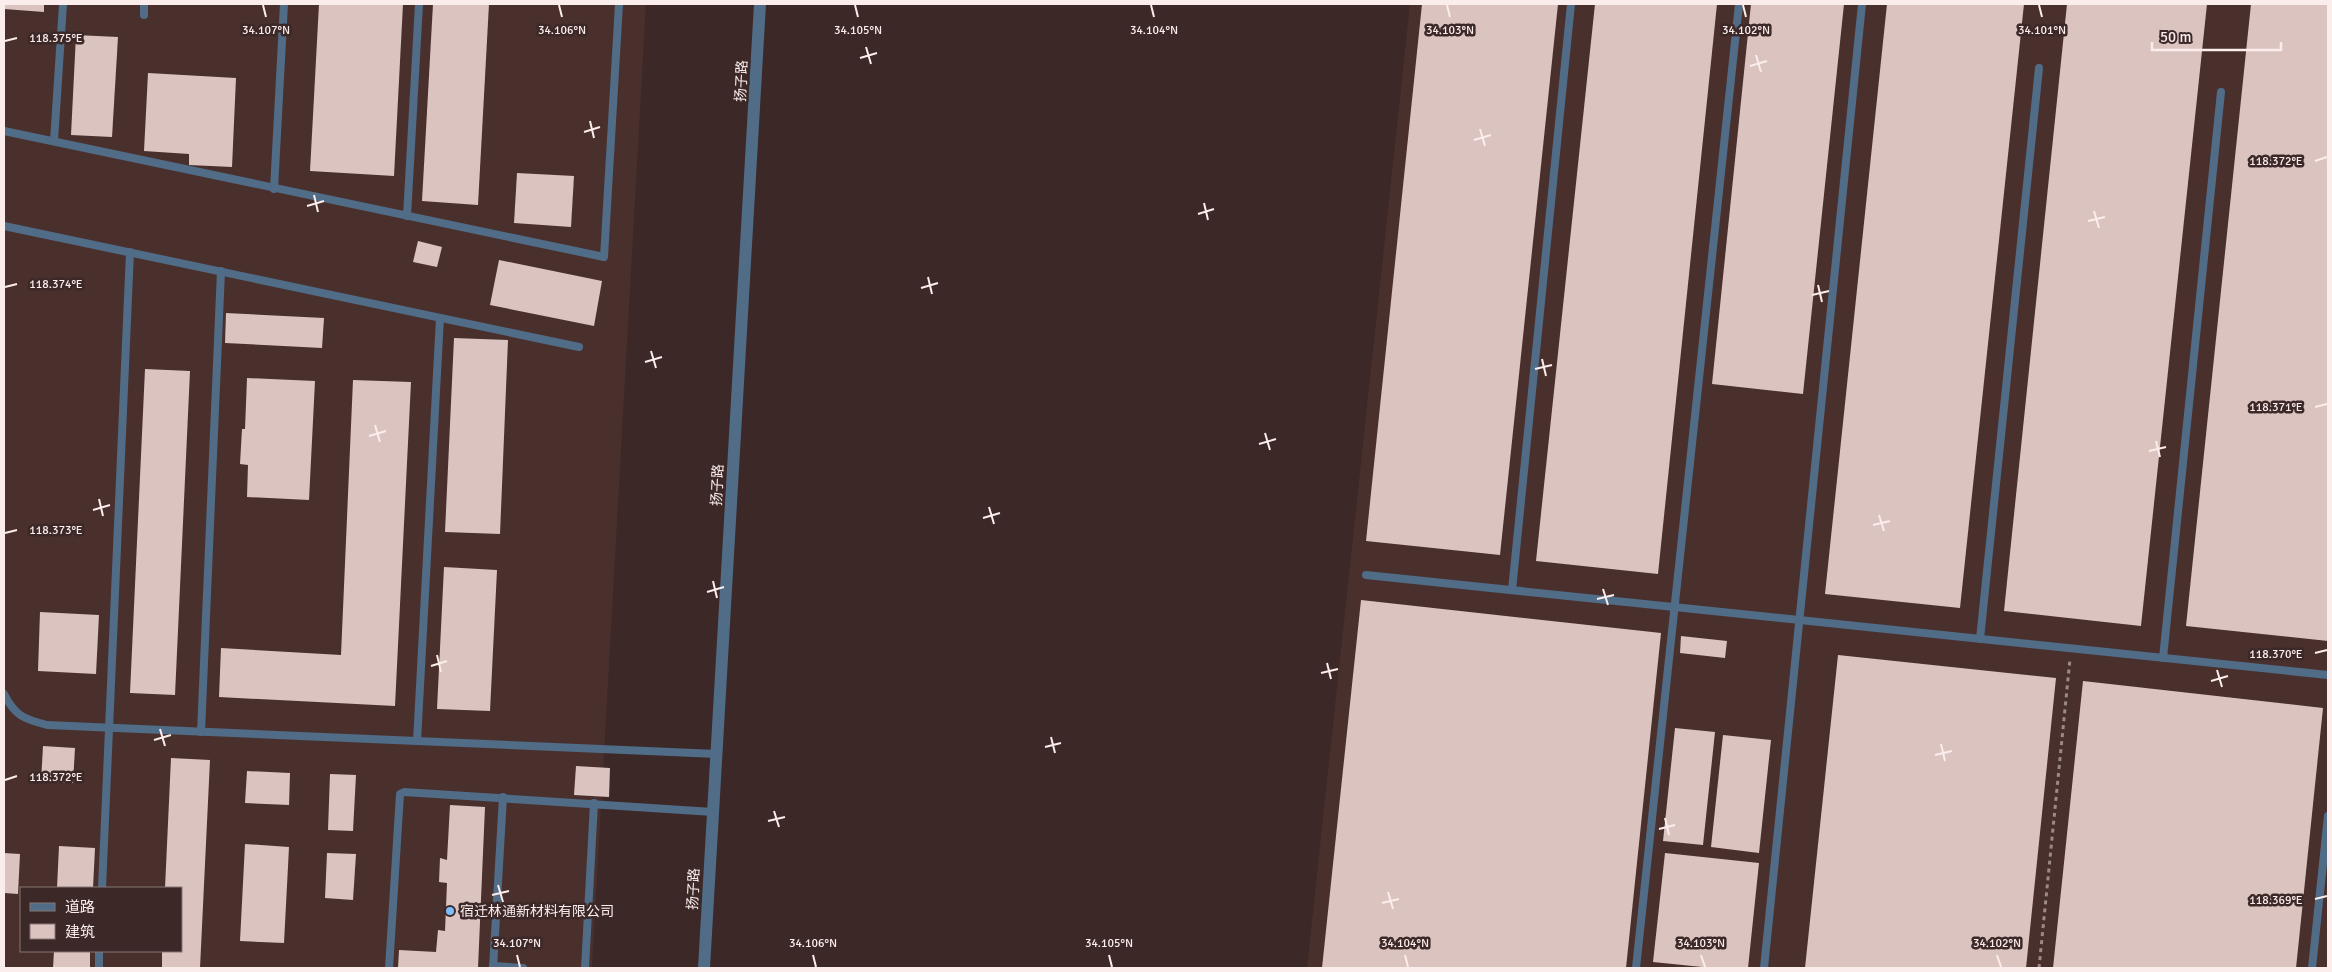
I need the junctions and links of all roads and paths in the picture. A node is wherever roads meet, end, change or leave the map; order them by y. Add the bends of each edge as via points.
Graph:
1 (63, 4) edge
2 (144, 4) edge
3 (284, 4) edge
4 (419, 4) edge
5 (619, 4) edge
6 (760, 4) edge
7 (1572, 4) edge
8 (1739, 4) edge
9 (1862, 4) edge
10 (144, 15) dead end
11 (2038, 68) dead end
12 (2222, 92) dead end
13 (4, 131) edge
14 (54, 142) junction
15 (274, 189) junction
16 (406, 216) junction
17 (4, 226) edge
18 (130, 252) junction
19 (220, 271) junction
20 (440, 318) junction
21 (579, 347) dead end
22 (1366, 575) dead end
23 (1512, 590) junction
24 (1675, 607) junction
25 (1800, 620) junction
26 (1980, 638) junction
27 (2072, 648) junction
28 (2163, 658) junction
29 (2328, 675) edge
30 (4, 694) edge
31 (109, 728) junction
32 (201, 732) junction
33 (417, 741) junction
34 (717, 754) junction
35 (503, 797) junction
36 (594, 804) junction
37 (713, 812) junction
38 (2328, 816) edge
39 (102, 887) edge
40 (100, 952) edge
41 (493, 967) edge
42 (99, 968) edge
43 (389, 968) edge
44 (524, 968) edge
45 (585, 968) edge
46 (704, 968) edge
47 (1636, 968) edge
48 (1764, 968) edge
49 (2039, 968) edge
50 (2312, 968) edge

1 - 14 lane
2 - 10 lane
3 - 15 lane
4 - 16 lane
5 - 16 lane via 604,258
6 - 34 street, 扬子路
7 - 23 lane
8 - 24 lane
9 - 25 lane
11 - 26 lane
12 - 28 lane
13 - 14 lane
14 - 15 lane
15 - 16 lane
17 - 18 lane
18 - 19 lane
18 - 31 lane
19 - 20 lane
19 - 32 lane
20 - 21 lane
20 - 33 lane
22 - 23 lane
23 - 24 lane
24 - 25 lane
24 - 47 lane
25 - 26 lane
25 - 48 lane
26 - 27 lane
27 - 28 lane
27 - 49 path
28 - 29 lane
30 - 31 lane via 24,720 47,725
31 - 32 lane
31 - 39 lane
32 - 33 lane
33 - 34 lane
34 - 37 street, 扬子路
35 - 36 lane
35 - 41 lane
35 - 43 lane via 409,791 400,794
36 - 37 lane
36 - 45 lane
37 - 46 street, 扬子路
38 - 50 lane
40 - 42 lane
41 - 44 lane

